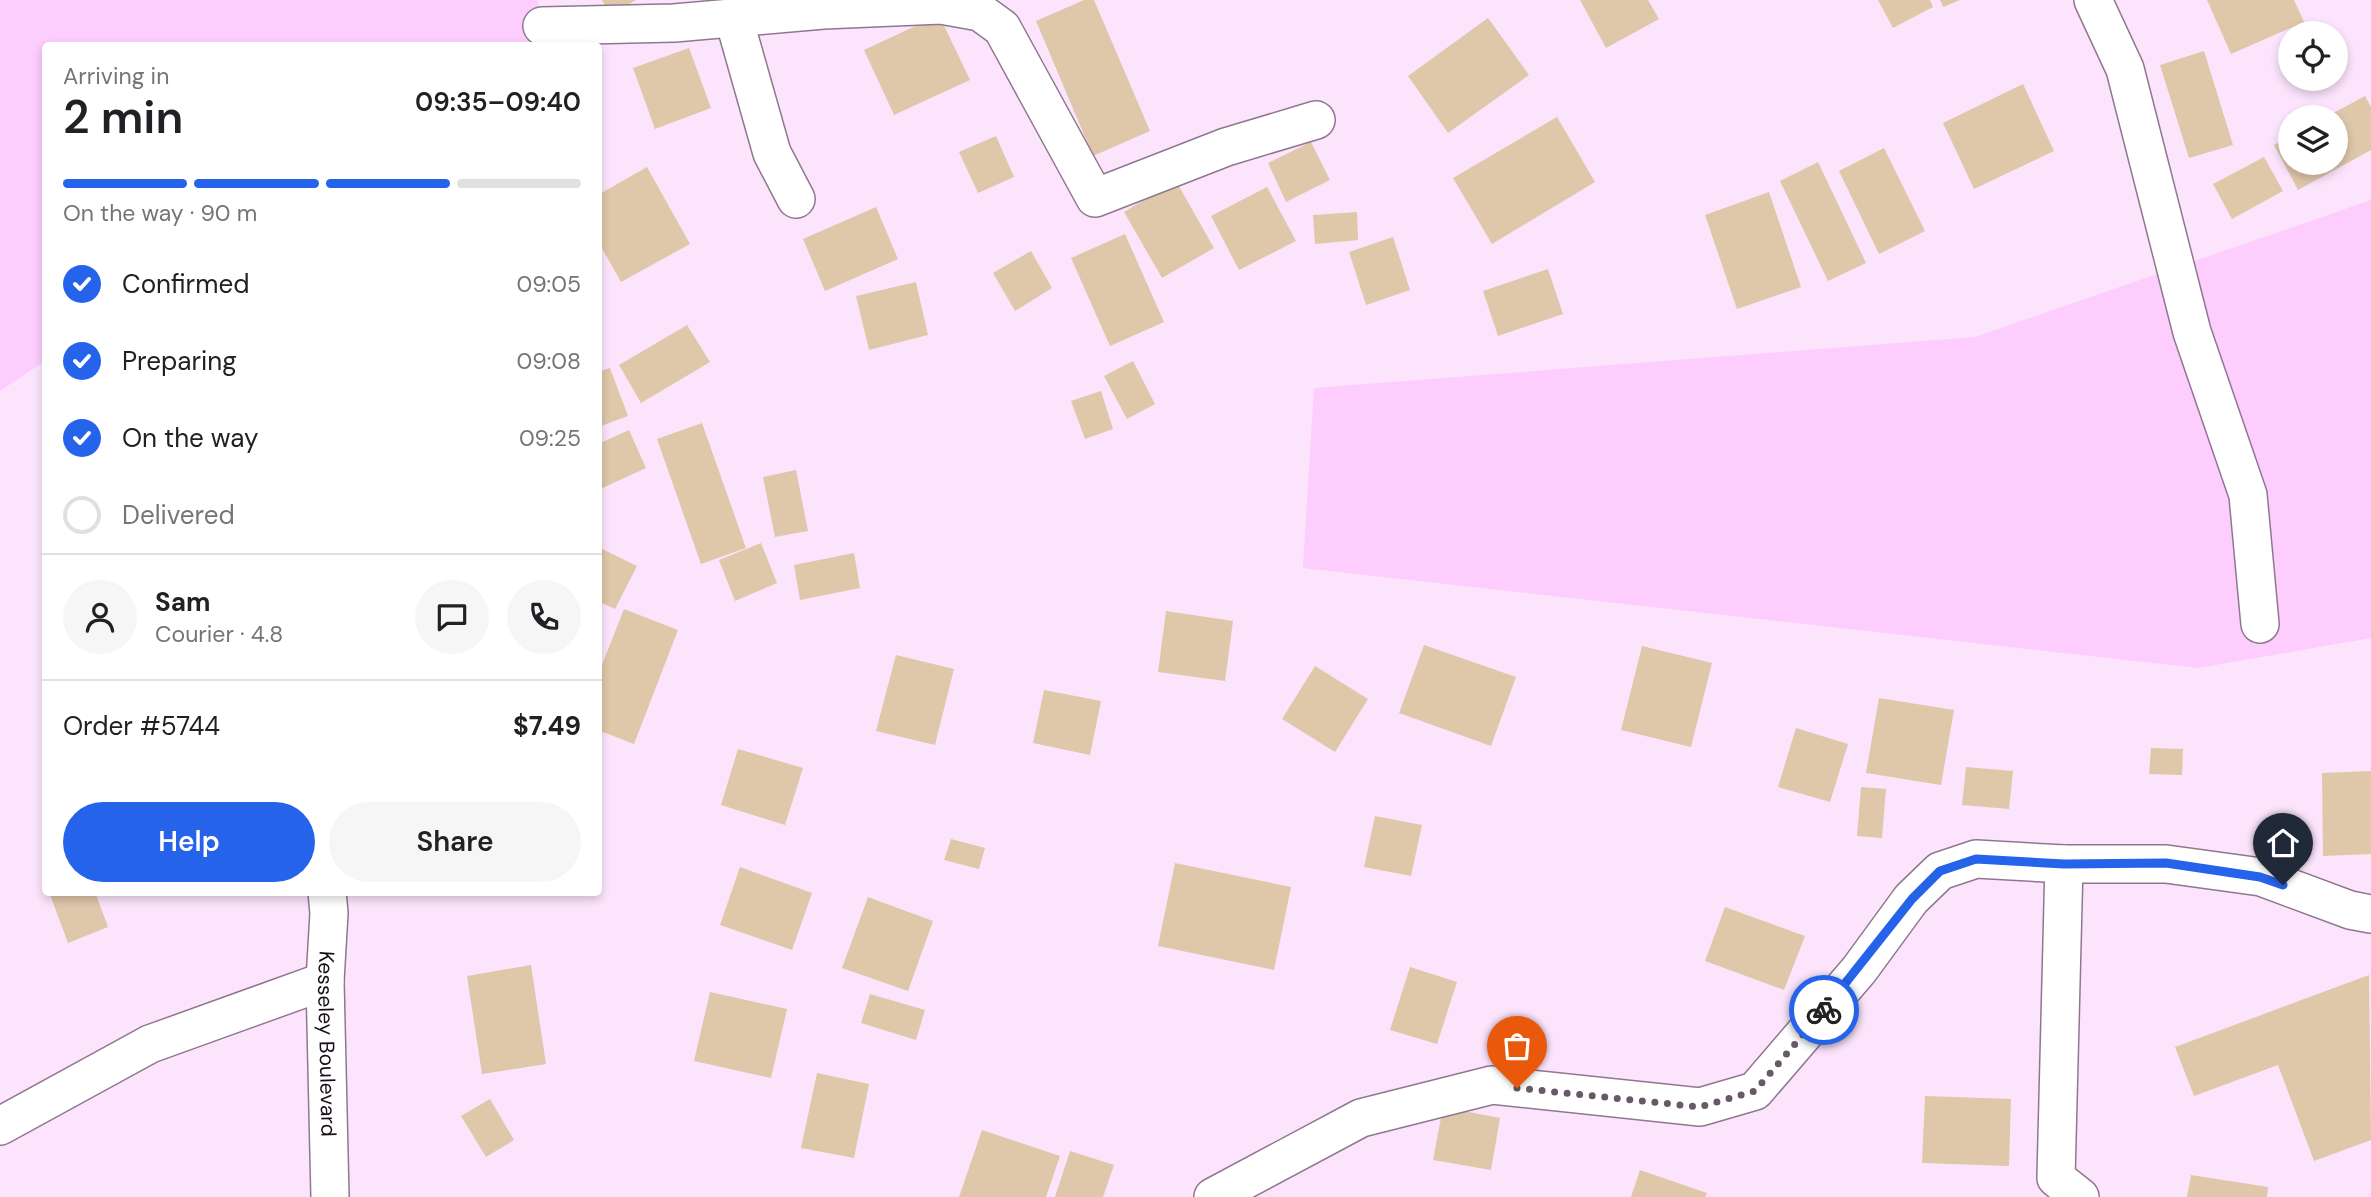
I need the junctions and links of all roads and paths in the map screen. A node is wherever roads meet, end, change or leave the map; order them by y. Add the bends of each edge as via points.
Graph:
1 (2093, 0) edge
2 (734, 19) junction
3 (540, 24) edge
4 (1316, 120) dead end
5 (796, 199) dead end
6 (2260, 624) dead end
7 (2064, 864) junction
8 (328, 896) edge
9 (2371, 914) edge
10 (325, 981) junction
11 (0, 1126) edge
12 (330, 1197) edge
13 (1213, 1197) edge
14 (2080, 1197) edge

1 - 6 street via 2125,69 2192,332 2248,495
2 - 3 street
2 - 4 street via 823,9 941,5 979,12 1002,28 1096,198 1226,147
2 - 5 street via 772,153
7 - 9 street via 2166,863 2260,877
7 - 13 street via 1976,859 1940,871 1755,1091 1700,1107 1492,1085 1361,1118
7 - 14 street via 2056,1178
8 - 10 street, Kesseley Boulevard
10 - 11 street via 150,1044
10 - 12 street, Kesseley Boulevard

